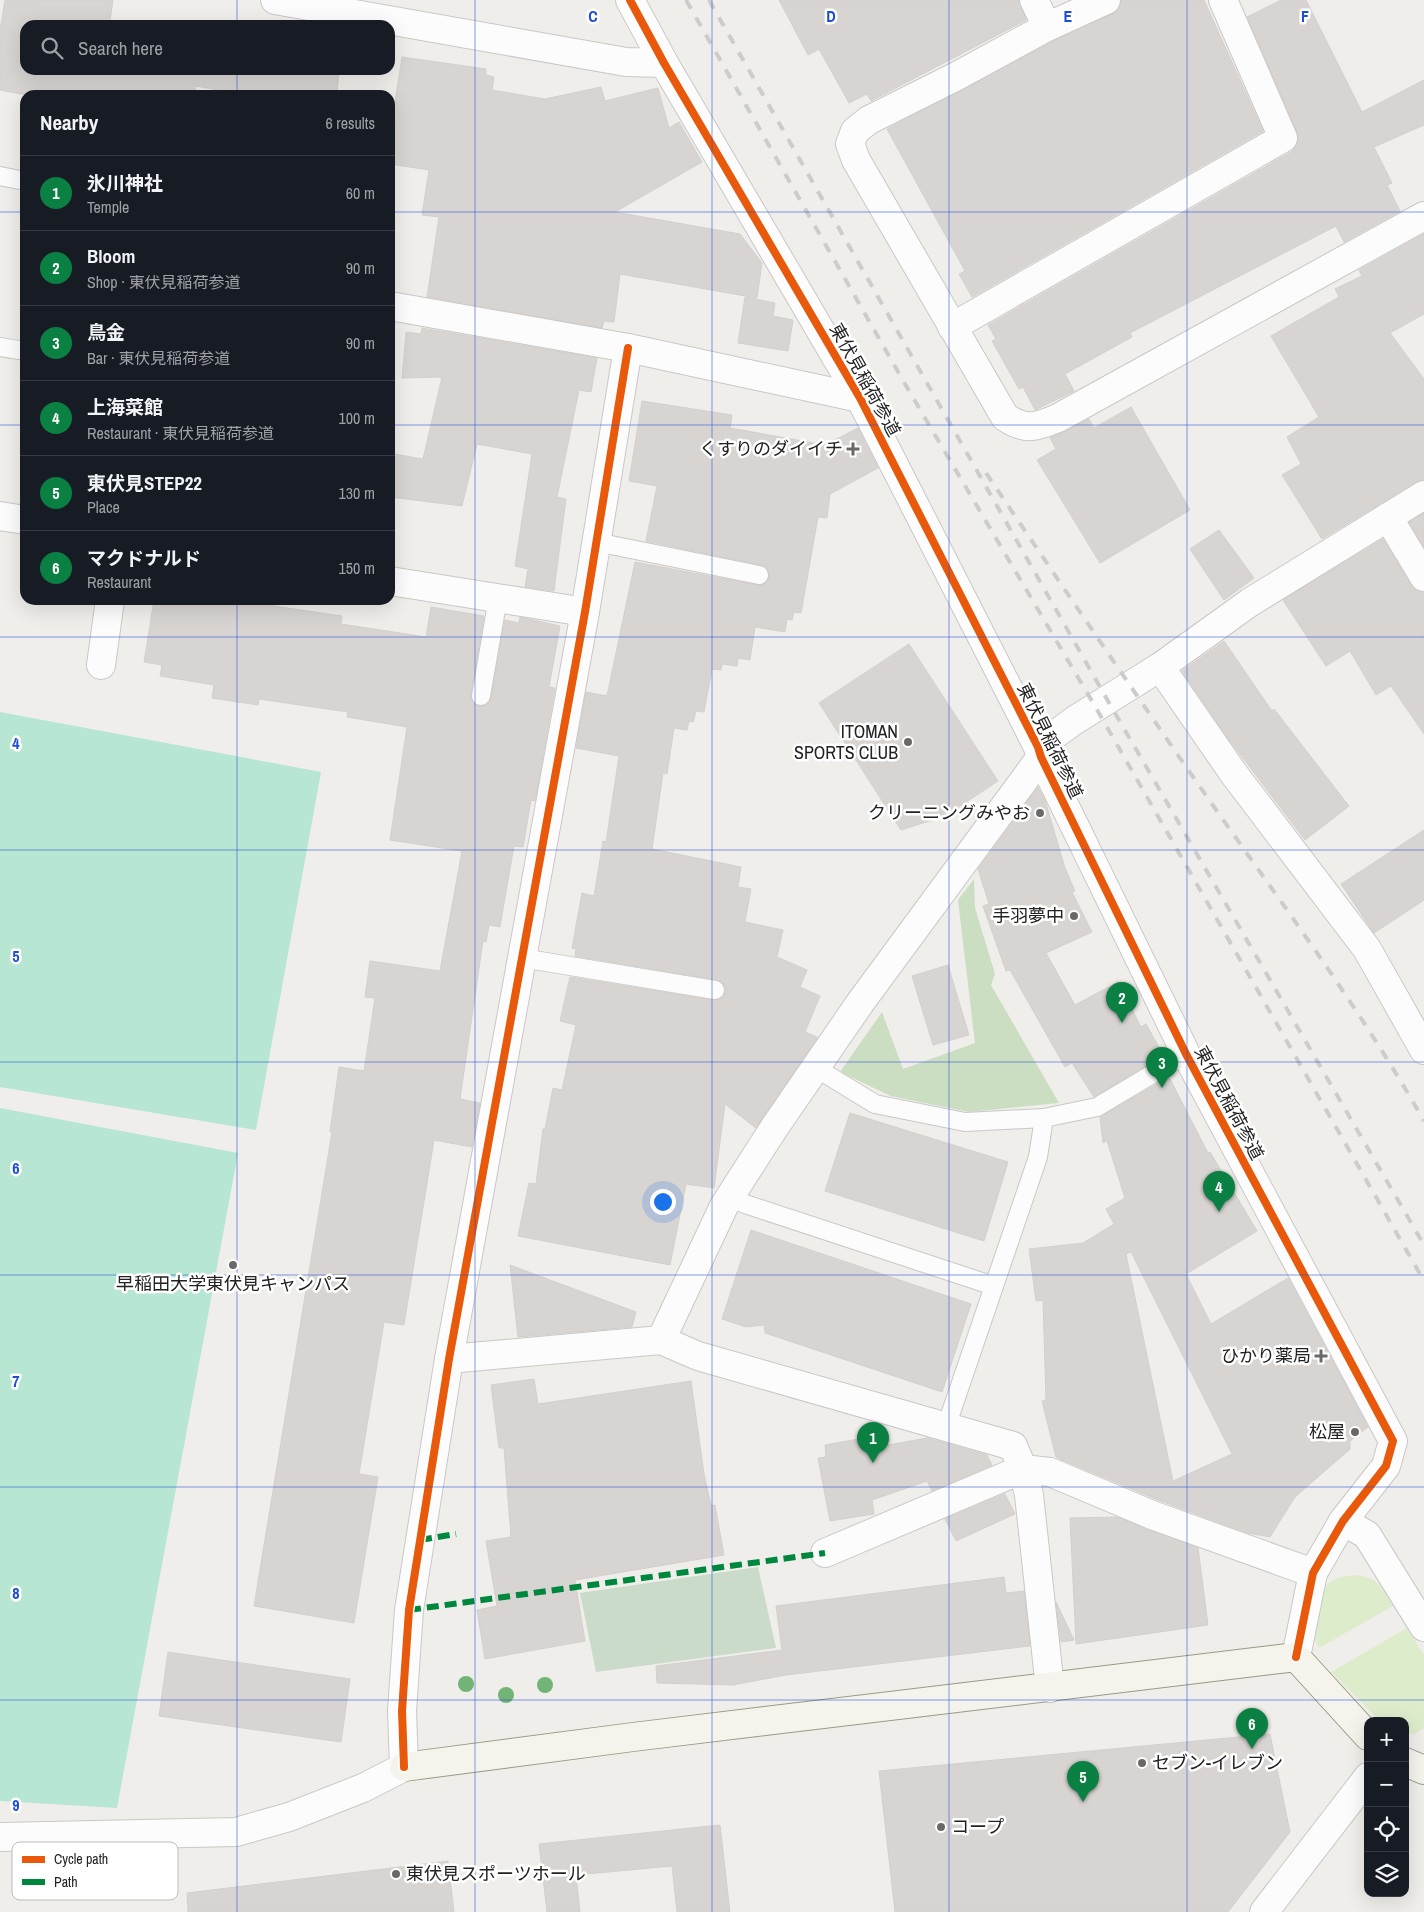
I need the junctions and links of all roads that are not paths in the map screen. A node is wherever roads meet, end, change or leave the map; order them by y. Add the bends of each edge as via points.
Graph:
1 (275, 0) edge
2 (630, 0) edge
3 (1034, 0) edge
4 (1106, 0) edge
5 (1223, 0) edge
6 (388, 20) edge
7 (395, 21) edge
8 (1048, 27) junction
9 (664, 63) junction
10 (0, 176) edge
11 (20, 180) edge
12 (1424, 216) edge
13 (395, 307) edge
14 (952, 327) junction
15 (0, 347) edge
16 (628, 348) junction
17 (20, 350) edge
18 (860, 398) junction
19 (1424, 495) edge
20 (0, 516) edge
21 (1388, 517) junction
22 (20, 519) edge
23 (596, 542) junction
24 (759, 575) dead end
25 (1424, 577) edge
26 (395, 582) edge
27 (498, 598) junction
28 (109, 605) edge
29 (585, 612) junction
30 (101, 664) dead end
31 (1160, 667) junction
32 (481, 696) dead end
33 (1039, 752) junction
34 (522, 958) junction
35 (715, 990) dead end
36 (1424, 1050) edge
37 (1186, 1054) junction
38 (816, 1068) junction
39 (1044, 1118) junction
40 (730, 1197) junction
41 (994, 1286) junction
42 (661, 1340) junction
43 (448, 1359) junction
44 (946, 1427) junction
45 (1023, 1469) junction
46 (1343, 1521) junction
47 (825, 1553) dead end
48 (1313, 1573) junction
49 (1424, 1627) edge
50 (1296, 1657) junction
51 (1050, 1688) junction
52 (1364, 1732) edge
53 (1409, 1764) edge
54 (404, 1766) junction
55 (1424, 1770) edge
56 (1364, 1782) edge
57 (0, 1837) edge
58 (1264, 1912) edge

1 - 6 street
2 - 9 street, 東伏見稲荷参道
3 - 8 street
4 - 8 street
5 - 14 street via 1283,138
7 - 9 street via 626,62
8 - 14 street via 869,120 855,131 850,144 856,160
9 - 18 street, 東伏見稲荷参道
10 - 11 lane
12 - 14 street via 1040,426 1018,426 1006,418
13 - 16 street
15 - 17 lane
16 - 18 street
16 - 23 street
18 - 33 street, 東伏見稲荷参道
19 - 21 street
20 - 22 street
21 - 25 street
21 - 31 street via 1249,603
23 - 24 lane
23 - 29 street
26 - 27 street
27 - 29 street
27 - 32 lane
28 - 30 street
29 - 34 street
31 - 33 street via 1075,720
31 - 36 street via 1234,774 1367,949
33 - 37 street, 東伏見稲荷参道
33 - 38 street
34 - 35 lane
34 - 43 street
37 - 39 lane via 1097,1106
37 - 46 street, 東伏見稲荷参道 via 1393,1441 1386,1466
38 - 39 lane via 875,1104 965,1122
38 - 40 street
39 - 41 lane via 1038,1157
40 - 41 lane
40 - 42 street
41 - 44 lane
42 - 43 street
42 - 44 street via 698,1356
43 - 54 street via 410,1610 402,1710
44 - 45 street via 1013,1446
45 - 47 street
45 - 48 street via 1050,1472 1152,1515
45 - 51 street via 1030,1495
46 - 48 street
46 - 49 street via 1368,1535
48 - 50 street
50 - 51 street
50 - 52 street
51 - 54 street
53 - 55 street
54 - 57 street via 363,1788 289,1817 236,1832
56 - 58 street

